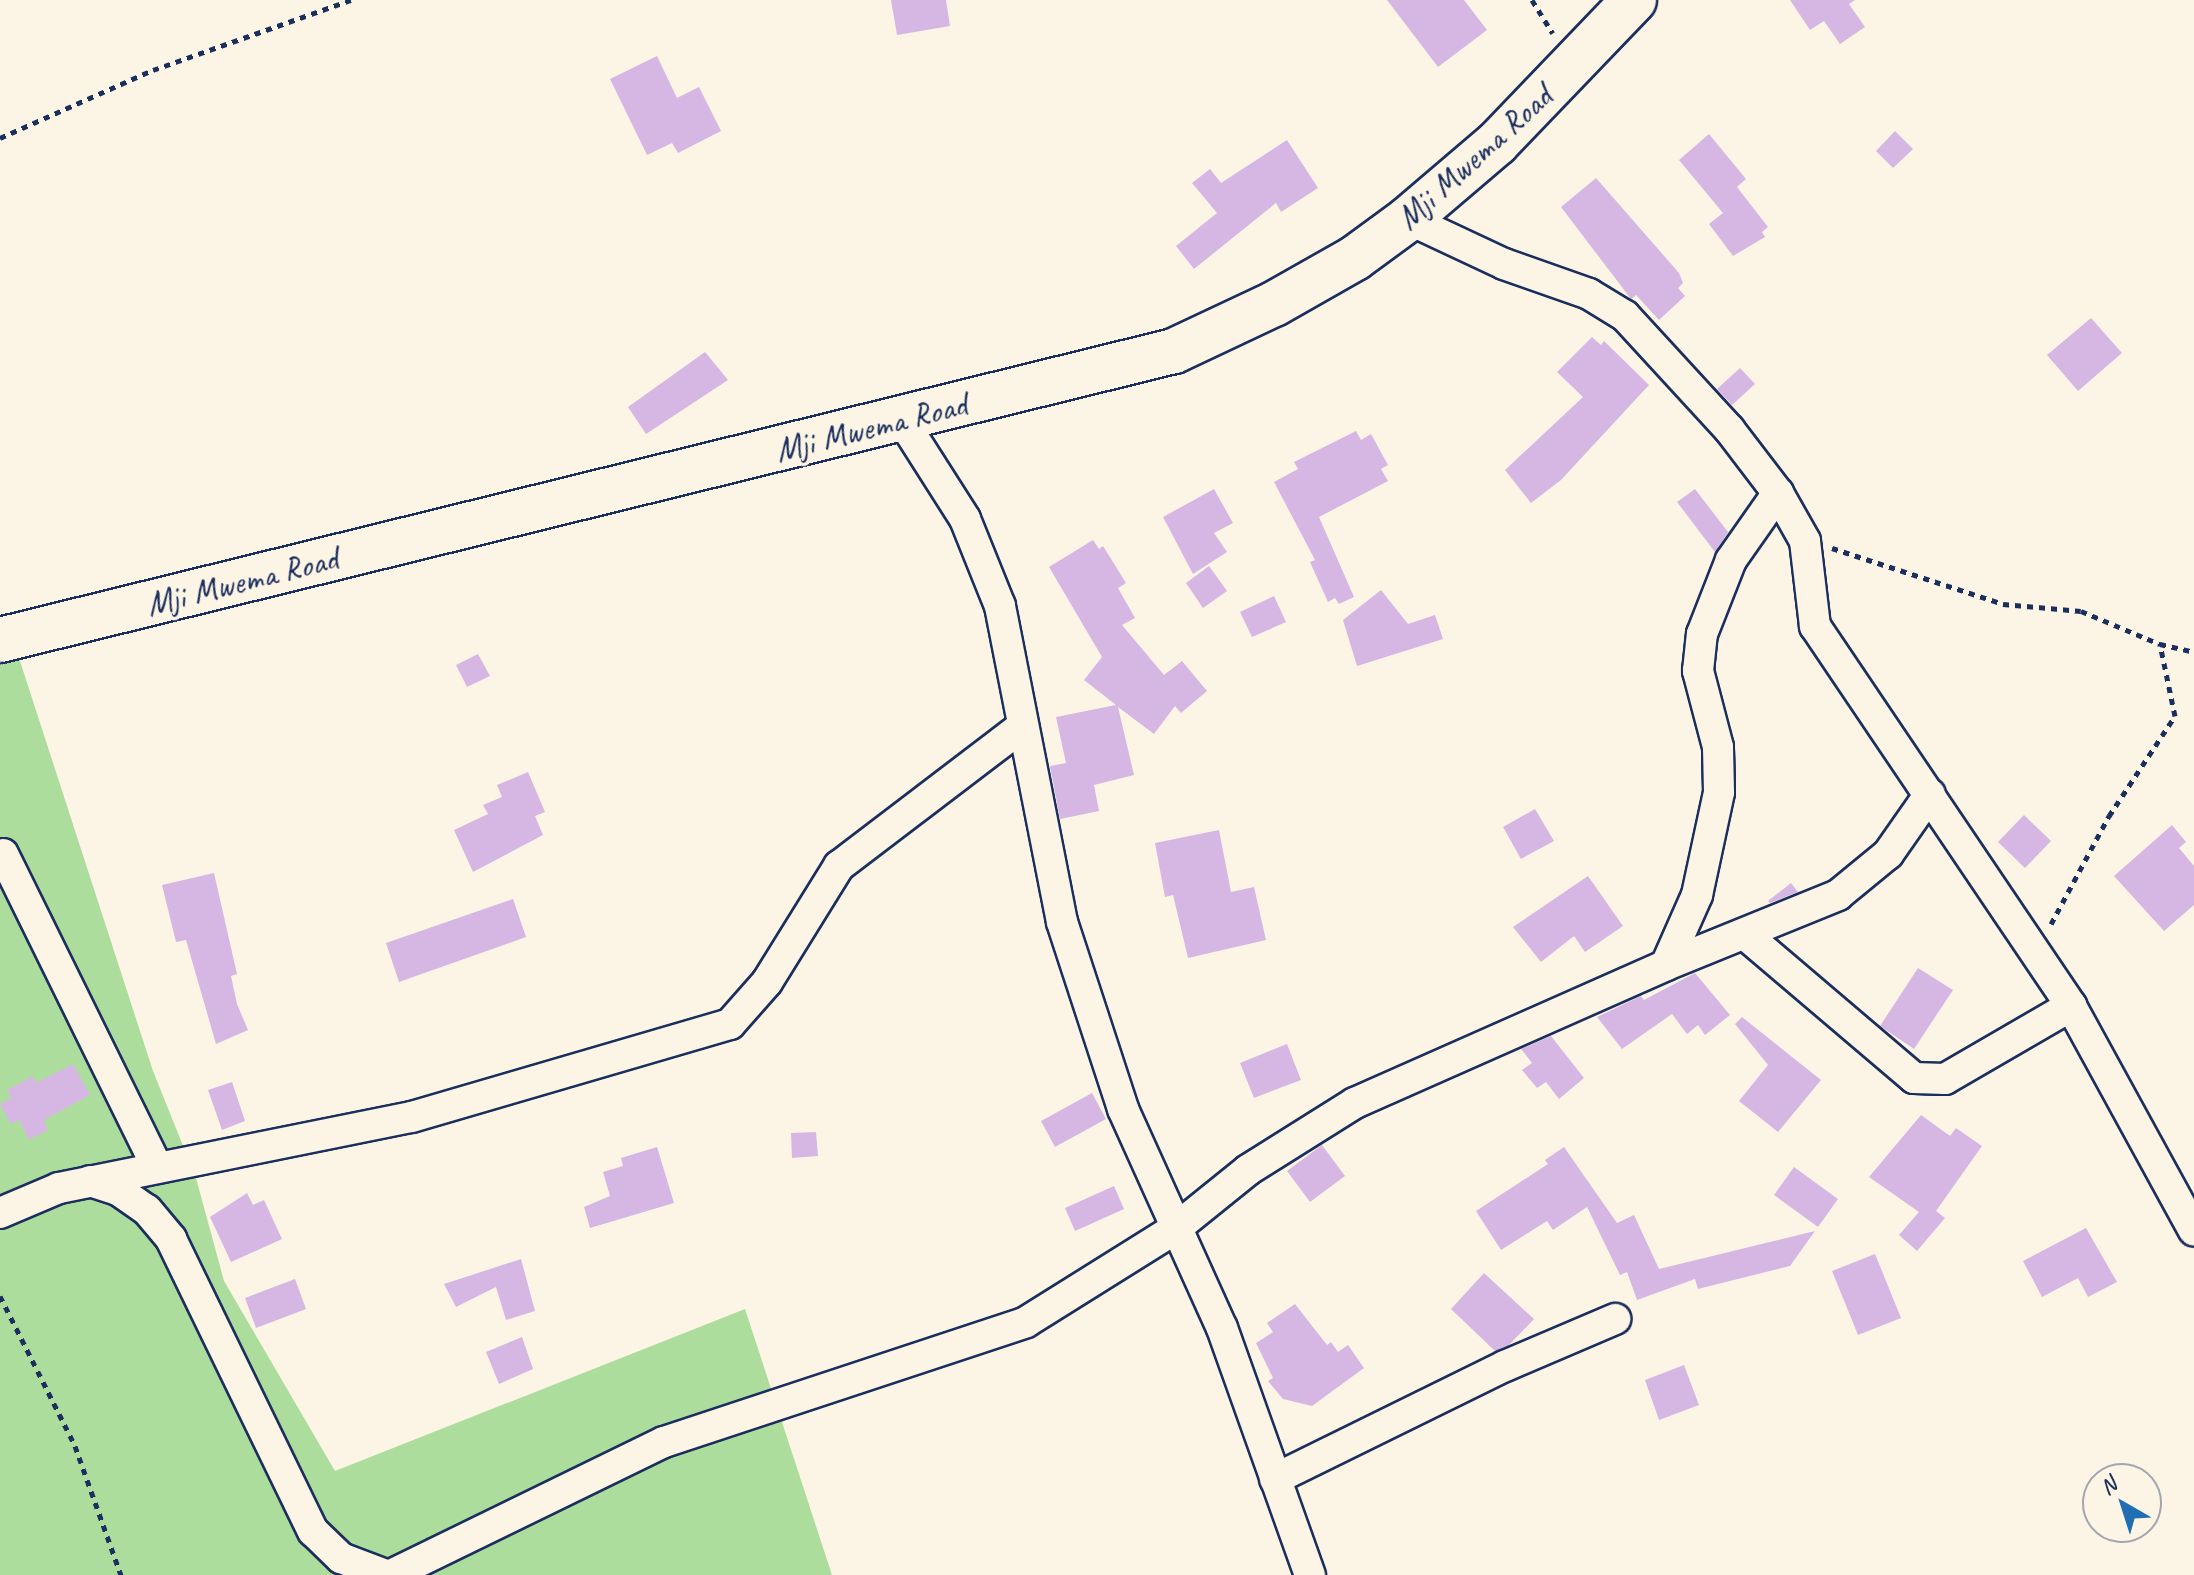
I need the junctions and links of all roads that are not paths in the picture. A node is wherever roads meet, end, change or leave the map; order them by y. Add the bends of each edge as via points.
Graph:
1 (1634, 0) edge
2 (1408, 219) junction
3 (902, 420) junction
4 (1778, 493) junction
5 (0, 640) edge
6 (1020, 728) junction
7 (1930, 794) junction
8 (3, 854) dead end
9 (1747, 936) junction
10 (1666, 965) junction
11 (2071, 1006) junction
12 (157, 1167) junction
13 (90, 1181) junction
14 (0, 1213) edge
15 (1175, 1229) junction
16 (2194, 1231) edge
17 (1615, 1319) dead end
18 (1275, 1479) junction
19 (313, 1531) junction
20 (326, 1575) edge
21 (388, 1575) edge
22 (1310, 1575) edge

1 - 2 main road, Mji Mwema Road via 1497,143
2 - 3 main road, Mji Mwema Road via 1355,258 1274,304 1174,351
2 - 4 street via 1504,264 1589,294 1625,316 1729,429
3 - 5 main road, Mji Mwema Road
3 - 6 street via 965,519 982,557 1000,606
4 - 7 street via 1805,541 1815,626
4 - 10 street via 1731,560 1702,634 1698,671 1718,747 1719,792 1697,895
6 - 12 street via 839,866 767,982 730,1024 412,1117
6 - 15 street via 1062,922 1123,1109
7 - 9 street via 1888,854 1863,878
7 - 11 street
8 - 12 street
9 - 10 street
9 - 11 street via 1914,1078 1945,1079
10 - 15 street via 1355,1103 1248,1170
11 - 16 street
12 - 13 street
13 - 14 street
13 - 19 street via 118,1190 147,1210 171,1239
15 - 18 street via 1222,1328
15 - 21 street via 1026,1322 664,1442
17 - 18 street via 1505,1366
18 - 22 street
19 - 20 street
19 - 21 street via 361,1570

